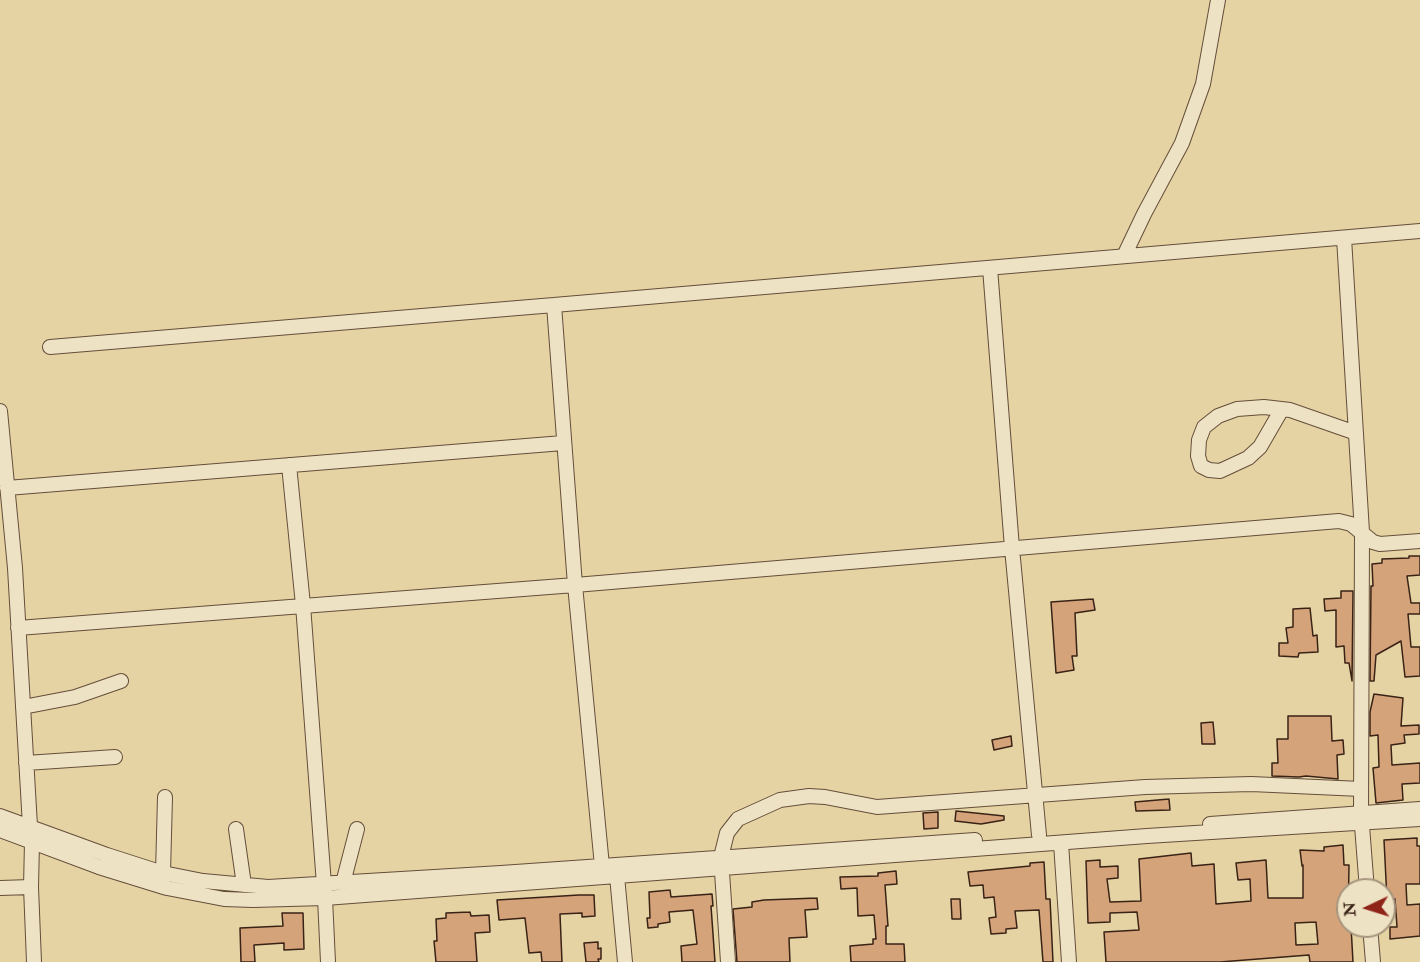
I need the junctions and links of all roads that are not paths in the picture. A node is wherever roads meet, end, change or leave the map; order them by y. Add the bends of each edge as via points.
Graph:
1 (1218, 0) edge
2 (1420, 231) edge
3 (1344, 238) junction
4 (1124, 256) junction
5 (990, 268) junction
6 (554, 305) junction
7 (50, 347) dead end
8 (1282, 409) junction
9 (0, 411) edge
10 (1356, 433) junction
11 (563, 443) junction
12 (289, 465) junction
13 (7, 488) junction
14 (1362, 532) junction
15 (1420, 541) edge
16 (1012, 548) junction
17 (575, 585) junction
18 (303, 605) junction
19 (18, 628) junction
20 (121, 681) dead end
21 (23, 707) junction
22 (115, 757) dead end
23 (26, 764) junction
24 (1361, 789) junction
25 (165, 797) dead end
26 (1035, 797) junction
27 (1420, 809) edge
28 (0, 816) edge
29 (1362, 818) junction
30 (1420, 819) edge
31 (30, 826) junction
32 (236, 829) dead end
33 (357, 829) dead end
34 (0, 830) edge
35 (1039, 835) junction
36 (32, 842) junction
37 (1061, 843) junction
38 (722, 863) junction
39 (602, 866) junction
40 (163, 873) junction
41 (617, 876) junction
42 (1366, 878) edge
43 (344, 883) junction
44 (244, 885) junction
45 (31, 887) junction
46 (0, 888) edge
47 (324, 891) junction
48 (1371, 938) edge
49 (34, 962) edge
50 (328, 962) edge
51 (624, 962) edge
52 (728, 962) edge
53 (1069, 962) edge
54 (1373, 962) edge

1 - 4 street via 1203,84 1182,143
2 - 3 street
3 - 4 street
3 - 10 street
4 - 5 street
5 - 6 street
5 - 16 street
6 - 7 street
6 - 11 street
8 - 8 street via 1237,409 1218,416 1204,427 1199,440 1201,466 1220,471 1248,458 1260,447
8 - 10 street
9 - 13 street
10 - 14 street
11 - 12 street
11 - 17 street
12 - 13 street
12 - 18 street
13 - 19 street
14 - 15 street via 1380,544
14 - 16 street via 1339,521
14 - 24 street
16 - 17 street
16 - 26 street
17 - 18 street
17 - 39 street
18 - 19 street
18 - 47 street
19 - 21 street
20 - 21 street via 75,697
21 - 23 street
22 - 23 street
23 - 31 street
24 - 26 street via 1251,784 1145,787
24 - 29 street
25 - 40 street
26 - 35 street
26 - 38 street via 877,807 825,797 780,800 732,824
27 - 29 street
28 - 31 street
29 - 30 street
29 - 35 street
29 - 37 street
29 - 42 street
31 - 40 street
32 - 44 street
33 - 43 street
34 - 36 street
35 - 38 street
36 - 45 street
36 - 47 street via 99,867 203,896 253,900
37 - 38 street
37 - 53 street
38 - 39 street
38 - 41 street
38 - 52 street
39 - 43 street
40 - 44 street
41 - 47 street
41 - 51 street
43 - 47 street
44 - 47 street
45 - 46 street
45 - 49 street
47 - 50 street
48 - 54 street

